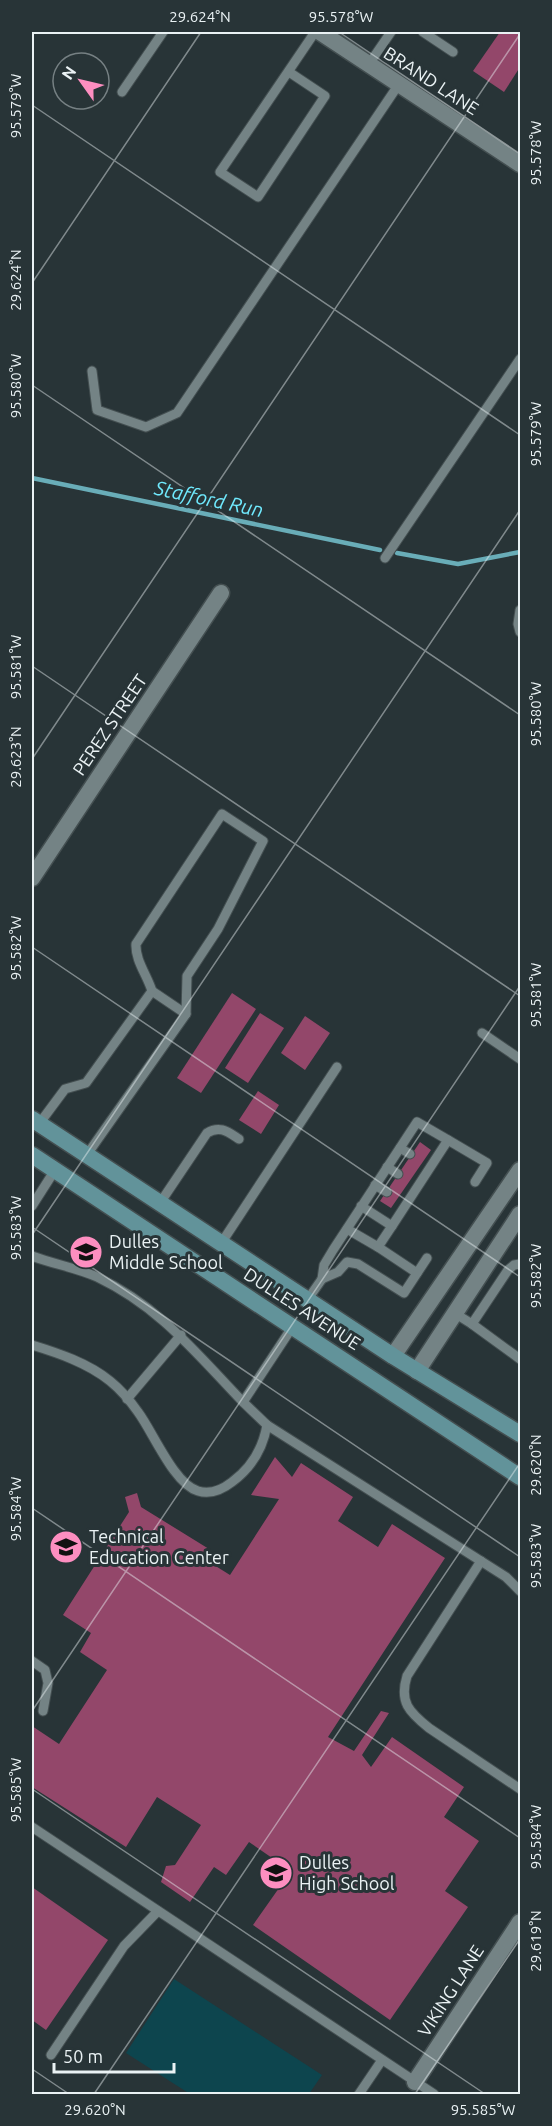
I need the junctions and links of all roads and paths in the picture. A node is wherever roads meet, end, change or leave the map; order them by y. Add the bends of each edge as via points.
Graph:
1 (163, 32) edge
2 (315, 32) edge
3 (320, 32) edge
4 (391, 32) edge
5 (423, 32) edge
6 (453, 52) dead end
7 (369, 64) junction
8 (289, 72) junction
9 (399, 84) junction
10 (122, 92) dead end
11 (520, 164) edge
12 (520, 359) edge
13 (92, 371) dead end
14 (385, 558) dead end
15 (221, 593) dead end
16 (520, 610) edge
17 (520, 632) edge
18 (32, 878) edge
19 (152, 992) junction
20 (186, 1014) junction
21 (482, 1033) dead end
22 (520, 1059) edge
23 (336, 1067) dead end
24 (35, 1121) edge
25 (239, 1139) dead end
26 (448, 1140) junction
27 (400, 1148) junction
28 (410, 1154) dead end
29 (32, 1155) edge
30 (86, 1156) junction
31 (387, 1167) junction
32 (55, 1170) junction
33 (520, 1170) edge
34 (398, 1174) dead end
35 (475, 1182) dead end
36 (375, 1185) junction
37 (387, 1192) dead end
38 (397, 1199) dead end
39 (160, 1203) junction
40 (405, 1205) junction
41 (32, 1206) edge
42 (362, 1206) junction
43 (520, 1214) edge
44 (392, 1226) junction
45 (347, 1229) junction
46 (222, 1242) junction
47 (378, 1247) junction
48 (32, 1256) edge
49 (427, 1258) dead end
50 (520, 1264) edge
51 (417, 1273) junction
52 (322, 1279) junction
53 (309, 1299) junction
54 (456, 1314) junction
55 (472, 1324) junction
56 (293, 1326) junction
57 (181, 1335) junction
58 (32, 1345) edge
59 (393, 1356) junction
60 (520, 1359) edge
61 (417, 1371) junction
62 (127, 1399) junction
63 (243, 1402) junction
64 (267, 1425) junction
65 (520, 1434) edge
66 (520, 1477) edge
67 (481, 1561) junction
68 (520, 1591) edge
69 (32, 1661) edge
70 (43, 1711) dead end
71 (520, 1789) edge
72 (32, 1827) edge
73 (158, 1911) junction
74 (520, 1922) edge
75 (51, 2055) dead end
76 (382, 2060) junction
77 (415, 2082) junction
78 (358, 2094) edge
79 (434, 2094) edge

1 - 10 lane
2 - 8 lane
3 - 7 street, BRAND LANE
4 - 7 lane
5 - 6 lane
7 - 9 street, BRAND LANE
8 - 8 lane via 220,172 258,197 325,96
9 - 11 street, BRAND LANE
9 - 13 lane via 177,413 146,427 97,410
12 - 14 lane
15 - 18 street, PEREZ STREET
16 - 17 lane
19 - 20 lane
19 - 20 lane via 135,955 136,944 222,814 263,841 218,928 187,976
19 - 24 lane via 86,1083 65,1089
20 - 30 lane
21 - 22 lane
23 - 46 lane
24 - 30 main road, DULLES AVENUE
25 - 39 lane via 224,1130 207,1133
26 - 27 lane via 417,1122
26 - 35 lane via 488,1163
26 - 40 lane via 413,1184
27 - 28 lane
27 - 31 lane
29 - 32 main road, DULLES AVENUE
30 - 39 main road, DULLES AVENUE
31 - 34 lane
31 - 36 lane
32 - 41 lane
32 - 56 main road, DULLES AVENUE
33 - 59 street
36 - 37 lane
36 - 42 lane
38 - 40 lane
39 - 46 main road, DULLES AVENUE
40 - 44 lane
42 - 44 lane
42 - 45 lane
43 - 54 street
44 - 47 lane
45 - 47 lane
45 - 52 lane via 324,1265
46 - 53 main road, DULLES AVENUE
47 - 51 lane
48 - 57 lane via 95,1276 158,1314
49 - 51 lane
50 - 55 lane via 508,1270
51 - 52 lane via 404,1293 358,1264 347,1262 338,1272
52 - 53 lane
53 - 59 main road, DULLES AVENUE
54 - 55 lane
54 - 61 street
55 - 60 lane
56 - 63 lane
56 - 66 main road, DULLES AVENUE
57 - 62 lane
57 - 63 lane
58 - 62 lane via 62,1354 110,1381
59 - 61 main road, DULLES AVENUE
61 - 65 main road, DULLES AVENUE
62 - 64 lane via 180,1479 198,1492 220,1491 241,1475 256,1456
63 - 64 lane
64 - 67 lane
67 - 68 lane
67 - 71 lane via 407,1676 403,1689 405,1703 429,1728
69 - 70 lane via 45,1670 48,1683
72 - 73 lane
73 - 75 lane via 124,1946
73 - 76 lane
74 - 77 street, VIKING LANE
76 - 77 lane
76 - 78 lane
77 - 79 lane

